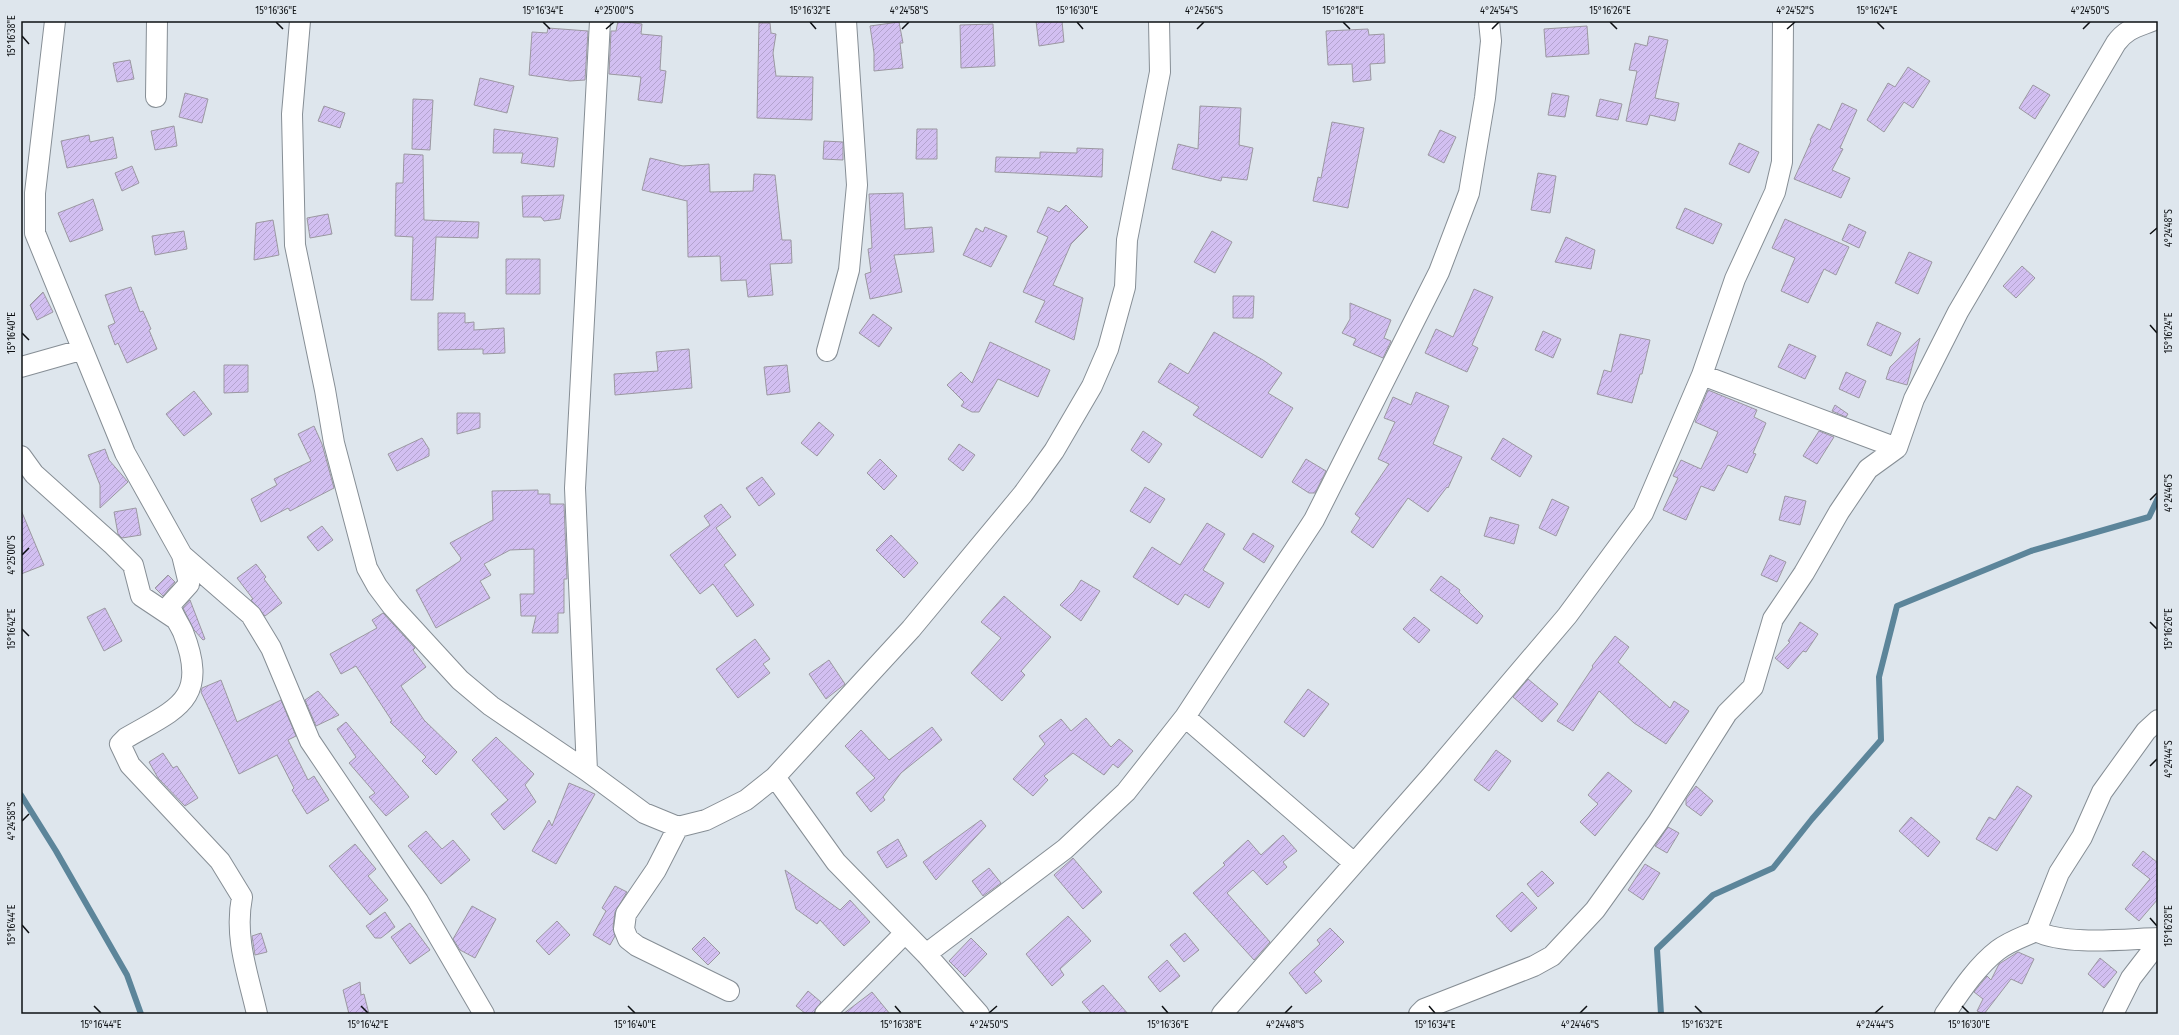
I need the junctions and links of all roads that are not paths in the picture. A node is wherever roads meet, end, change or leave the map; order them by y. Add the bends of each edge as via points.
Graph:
1 (55, 21) edge
2 (157, 21) edge
3 (300, 21) edge
4 (600, 21) edge
5 (846, 21) edge
6 (1159, 21) edge
7 (1489, 21) edge
8 (1783, 21) edge
9 (2152, 21) edge
10 (156, 97) dead end
11 (81, 350) junction
12 (827, 351) dead end
13 (21, 367) edge
14 (1702, 375) junction
15 (1897, 448) junction
16 (21, 456) edge
17 (182, 555) junction
18 (174, 618) junction
19 (1185, 717) junction
20 (2158, 720) edge
21 (588, 771) junction
22 (775, 777) junction
23 (678, 827) junction
24 (1354, 863) junction
25 (2036, 931) junction
26 (906, 933) junction
27 (2158, 938) edge
28 (2158, 943) edge
29 (926, 954) junction
30 (730, 992) dead end
31 (257, 1014) edge
32 (484, 1014) edge
33 (825, 1014) edge
34 (979, 1014) edge
35 (1222, 1014) edge
36 (1419, 1014) edge
37 (1945, 1014) edge
38 (2113, 1014) edge

1 - 11 street via 35,193 35,233
2 - 10 street
3 - 21 street via 292,114 295,245 334,443 367,568 392,606 460,680 491,706
4 - 21 street via 575,488
5 - 12 street via 858,185 849,270
6 - 22 street via 1160,72 1127,240 1125,287 1108,349 1092,386 1054,451 1023,494 911,629
7 - 19 street via 1490,41 1485,98 1469,193 1439,272 1314,520
8 - 14 street via 1782,162 1774,192 1736,279
9 - 15 street via 2131,28 2116,43 1955,318 1914,399
11 - 13 street
11 - 17 street via 125,453
14 - 15 street
14 - 24 street via 1643,513 1567,616
15 - 36 street via 1868,469 1773,619 1753,687 1726,713 1658,822 1595,910 1552,956 1534,966 1424,1009
16 - 18 street via 34,474 133,565 141,596
17 - 18 street via 189,584 170,605
17 - 32 street via 251,615 271,648 310,741 418,901
18 - 31 street via 183,631 192,663 191,686 183,702 173,711 120,744 130,765 220,860 242,897 238,917 240,940
19 - 24 street
19 - 29 street via 1126,792 1065,849
20 - 25 street via 2146,731 2102,792 2082,837 2058,873
21 - 23 street via 644,813
22 - 23 street via 746,800 706,820
22 - 26 street via 836,862
23 - 30 street via 656,870 626,914 624,929 628,939 637,946
24 - 35 street
25 - 27 street via 2053,938
25 - 37 street via 1997,951 1975,973
26 - 29 street
26 - 33 street
28 - 38 street via 2130,978
29 - 34 street

